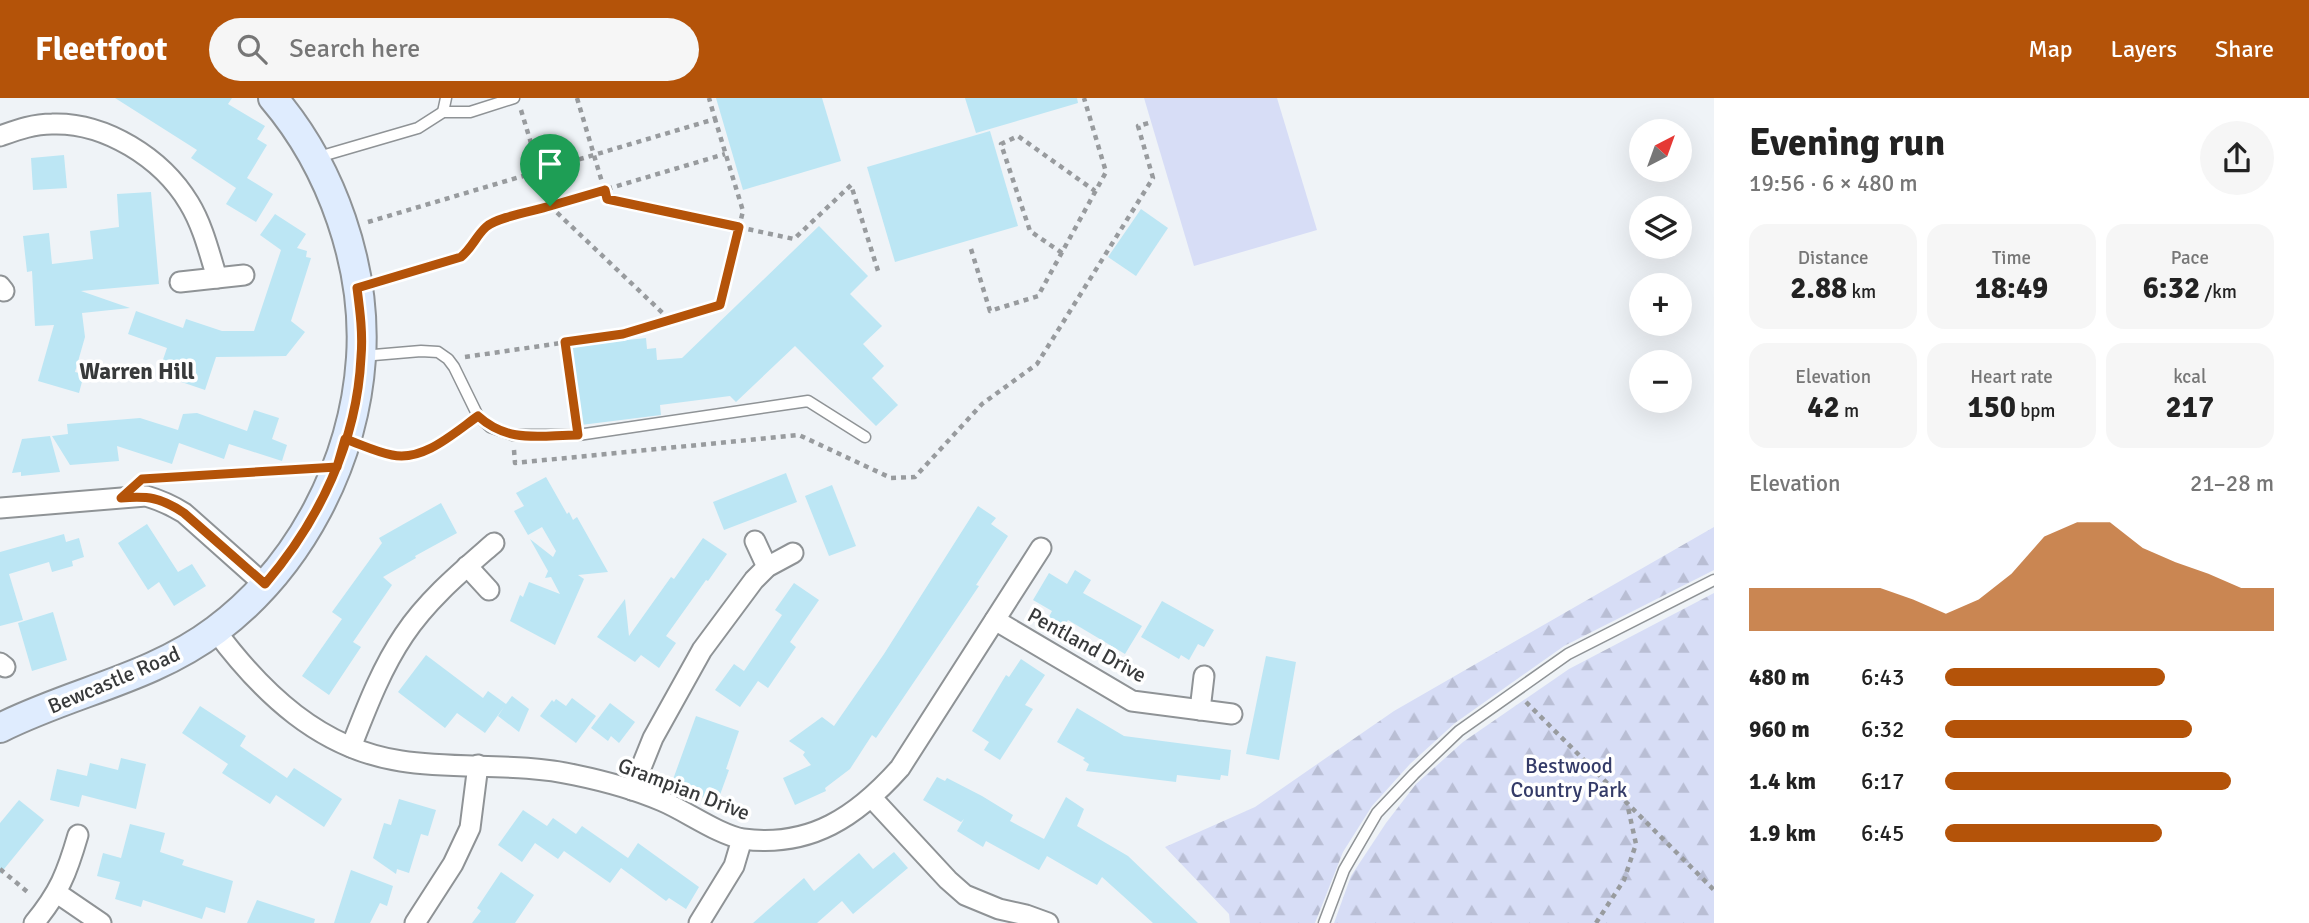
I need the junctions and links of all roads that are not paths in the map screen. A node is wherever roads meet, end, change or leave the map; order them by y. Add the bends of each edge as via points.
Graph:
1 (274, 98) edge
2 (446, 98) edge
3 (515, 98) edge
4 (443, 112) junction
5 (0, 136) edge
6 (314, 159) junction
7 (244, 275) dead end
8 (217, 278) junction
9 (180, 282) dead end
10 (361, 356) junction
11 (865, 437) dead end
12 (0, 508) edge
13 (755, 541) dead end
14 (494, 543) dead end
15 (1041, 548) dead end
16 (793, 553) dead end
17 (467, 566) junction
18 (767, 567) junction
19 (1714, 580) edge
20 (265, 584) junction
21 (489, 590) dead end
22 (995, 621) junction
23 (215, 631) junction
24 (1204, 676) dead end
25 (1200, 710) junction
26 (1231, 714) dead end
27 (0, 728) edge
28 (351, 747) junction
29 (478, 765) junction
30 (632, 790) junction
31 (872, 798) junction
32 (78, 835) dead end
33 (742, 839) junction
34 (46, 908) edge
35 (101, 923) edge
36 (415, 923) edge
37 (699, 923) edge
38 (1048, 923) edge
39 (1324, 923) edge

1 - 6 street, Bewcastle Road
2 - 4 lane
3 - 4 lane via 470,112
4 - 6 lane via 418,128
5 - 8 street via 30,126 75,125 110,136 141,153 189,201
6 - 10 street, Bewcastle Road via 344,229 357,288
7 - 8 street
8 - 9 street
10 - 11 lane via 438,352 448,359 478,416 513,435 578,435 808,401
10 - 20 street, Bewcastle Road via 337,467 312,520
12 - 20 street via 146,496 157,499 184,513
13 - 18 street
14 - 17 street
15 - 22 street, Grampian Drive
16 - 18 street
17 - 21 street
17 - 28 street via 404,635
18 - 30 street via 702,650 653,738
19 - 39 lane via 1568,654 1459,732 1377,813 1344,870
20 - 23 street, Bewcastle Road
22 - 25 street, Pentland Drive via 1132,701
22 - 31 street, Grampian Drive via 916,745
23 - 27 street, Bewcastle Road via 153,668
23 - 28 street, Grampian Drive via 280,704 300,721
24 - 25 street
25 - 26 street, Pentland Drive
28 - 29 street, Grampian Drive via 402,762
29 - 30 street, Grampian Drive via 572,774
29 - 36 street via 470,828
30 - 33 street, Grampian Drive
31 - 33 street, Grampian Drive via 843,820 814,833
31 - 38 street via 965,894
32 - 34 street via 69,867
33 - 37 street via 734,866
34 - 35 street

